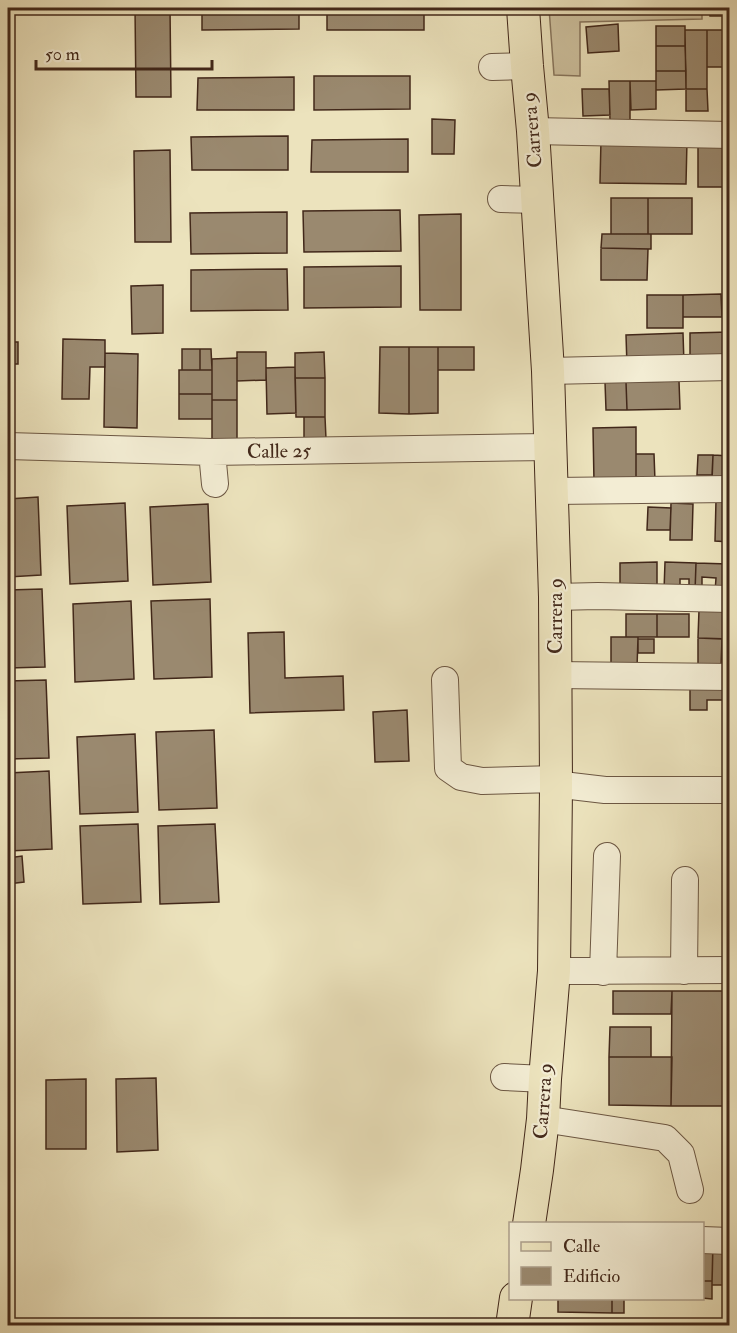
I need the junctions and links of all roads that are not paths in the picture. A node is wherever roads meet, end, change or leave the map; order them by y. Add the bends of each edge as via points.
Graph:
1 (523, 8) edge
2 (527, 66) junction
3 (492, 67) dead end
4 (533, 131) junction
5 (729, 135) edge
6 (501, 199) dead end
7 (538, 200) junction
8 (729, 367) edge
9 (548, 371) junction
10 (8, 446) edge
11 (550, 447) junction
12 (213, 452) junction
13 (215, 484) dead end
14 (729, 489) edge
15 (553, 491) junction
16 (555, 597) junction
17 (729, 599) edge
18 (555, 675) junction
19 (729, 678) edge
20 (445, 680) dead end
21 (556, 783) junction
22 (729, 790) edge
23 (607, 856) dead end
24 (685, 880) dead end
25 (729, 970) edge
26 (554, 971) junction
27 (684, 971) junction
28 (596, 972) junction
29 (504, 1077) dead end
30 (545, 1079) junction
31 (543, 1119) junction
32 (690, 1190) dead end
33 (529, 1222) edge
34 (704, 1240) edge
35 (729, 1241) edge
36 (516, 1300) edge
37 (512, 1326) edge

1 - 2 main road, Carrera 9
2 - 3 street
2 - 4 main road, Carrera 9
4 - 5 street
4 - 7 main road, Carrera 9
6 - 7 street
7 - 9 main road, Carrera 9
8 - 9 street
9 - 11 main road, Carrera 9
10 - 12 street, Calle 25
11 - 12 street, Calle 25
11 - 15 main road, Carrera 9
12 - 13 street
14 - 15 street
15 - 16 main road, Carrera 9
16 - 17 street
16 - 18 main road, Carrera 9
18 - 19 street
18 - 21 main road, Carrera 9
20 - 21 street via 448,768 461,777 482,781
21 - 22 street via 605,790
21 - 26 main road, Carrera 9
23 - 28 street
24 - 27 street
25 - 27 street
26 - 28 street
26 - 30 main road, Carrera 9
27 - 28 street
29 - 30 street
30 - 31 main road, Carrera 9
31 - 32 street via 665,1138 681,1155
31 - 33 main road, Carrera 9
34 - 35 street
36 - 37 main road

